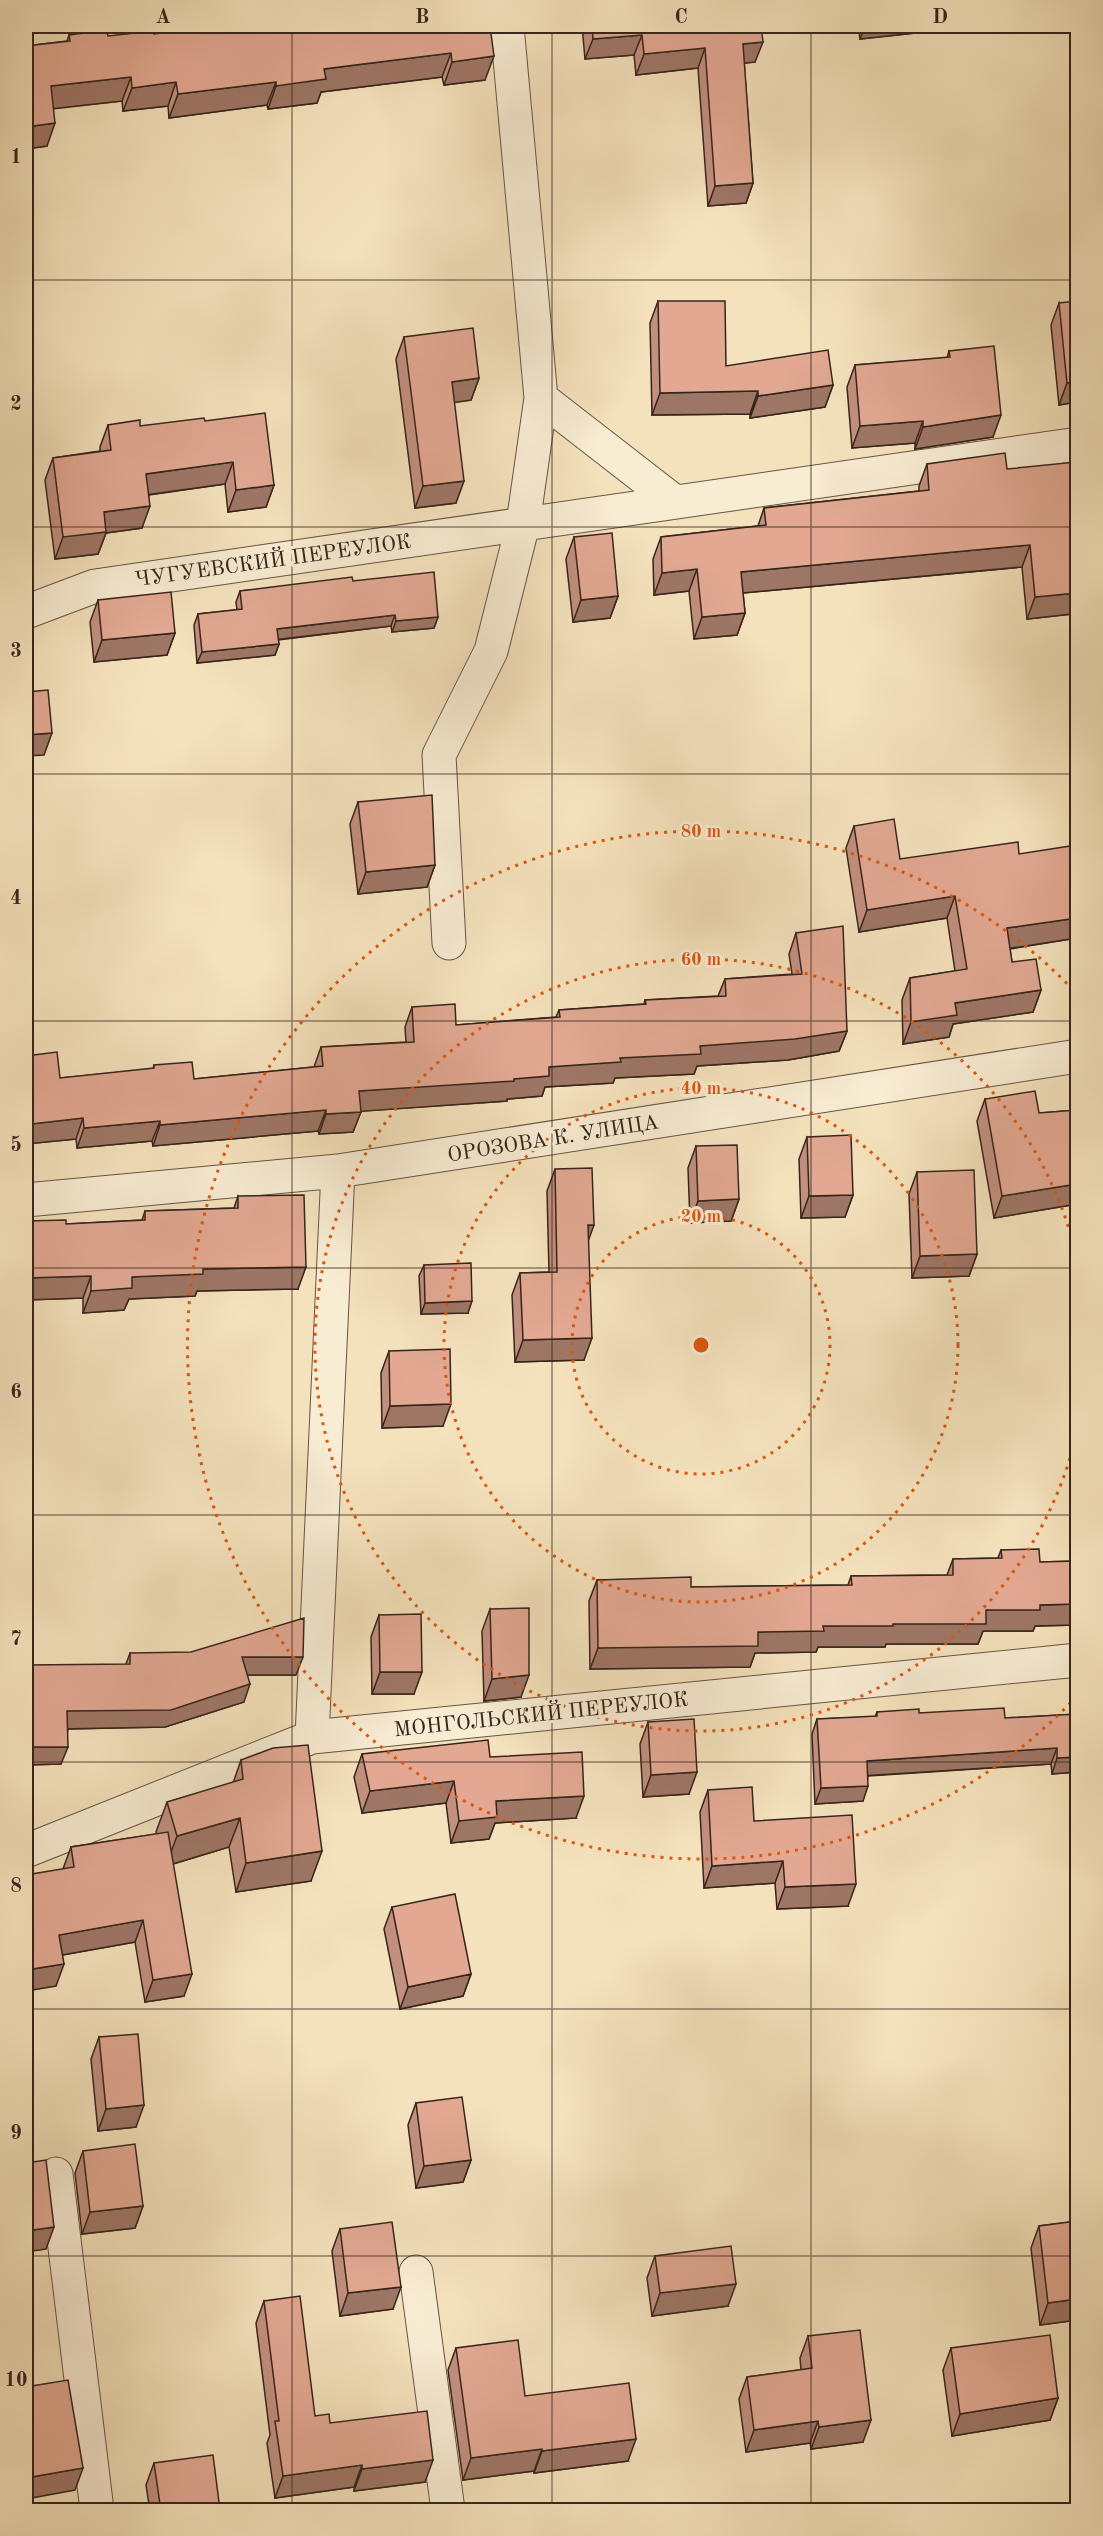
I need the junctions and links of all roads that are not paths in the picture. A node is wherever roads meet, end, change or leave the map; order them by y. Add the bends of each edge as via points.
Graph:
1 (507, 26) edge
2 (541, 398) junction
3 (1077, 444) edge
4 (675, 502) junction
5 (524, 524) junction
6 (26, 612) edge
7 (449, 943) dead end
8 (1077, 1056) edge
9 (338, 1171) junction
10 (26, 1200) edge
11 (1077, 1660) edge
12 (312, 1737) junction
13 (26, 1851) edge
14 (56, 2174) dead end
15 (416, 2272) dead end
16 (97, 2511) edge
17 (448, 2511) edge

1 - 2 street
2 - 4 street
2 - 5 street
3 - 4 street, ЧУГУЕВСКИЙ ПЕРЕУЛОК
4 - 5 street, ЧУГУЕВСКИЙ ПЕРЕУЛОК
5 - 6 street, ЧУГУЕВСКИЙ ПЕРЕУЛОК via 95,586
5 - 7 street via 491,651 440,755
8 - 9 street, ОРОЗОВА К. УЛИЦА
9 - 10 street, ОРОЗОВА К. УЛИЦА
9 - 12 street
11 - 12 street, МОНГОЛЬСКИЙ ПЕРЕУЛОК
12 - 13 street, МОНГОЛЬСКИЙ ПЕРЕУЛОК
14 - 16 street
15 - 17 street

